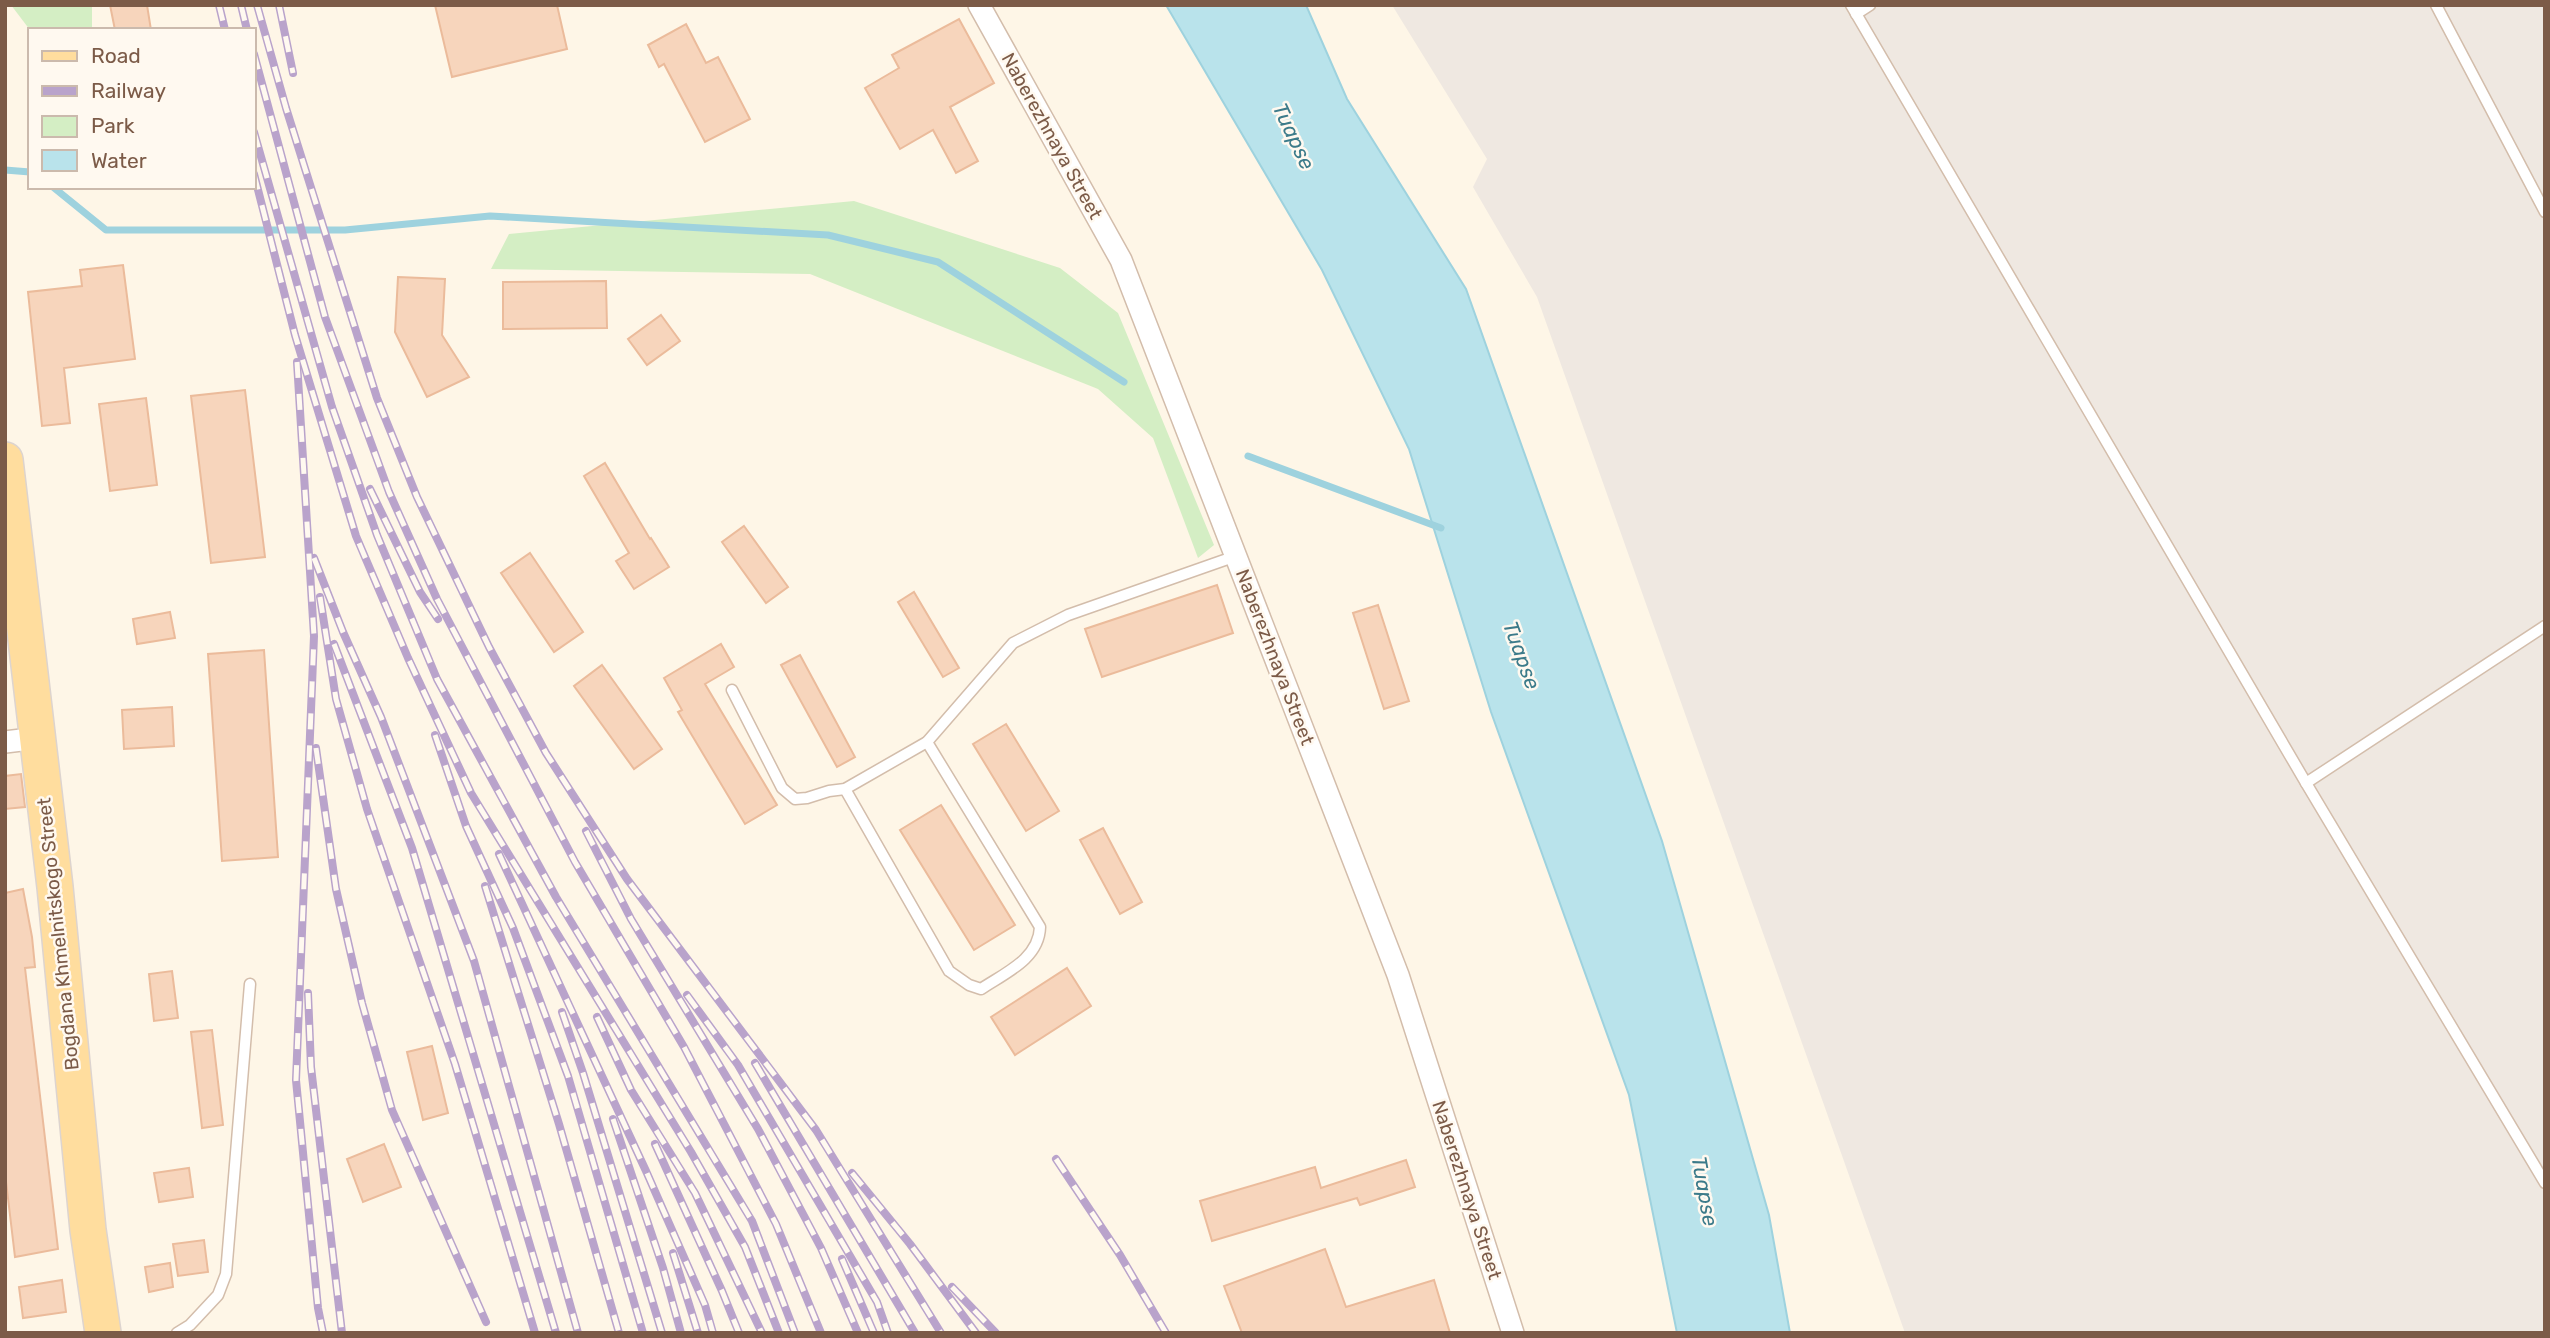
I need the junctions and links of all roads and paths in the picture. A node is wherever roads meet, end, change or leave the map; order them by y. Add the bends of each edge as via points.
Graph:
1 (979, 5) edge
2 (1870, 5) edge
3 (2436, 5) edge
4 (1853, 10) edge
5 (2545, 212) edge
6 (5, 460) edge
7 (10, 535) edge
8 (1236, 556) junction
9 (2545, 626) edge
10 (732, 690) dead end
11 (22, 740) edge
12 (927, 742) junction
13 (2306, 783) junction
14 (845, 789) junction
15 (250, 984) dead end
16 (2545, 1183) edge
17 (103, 1333) edge
18 (177, 1333) edge
19 (1513, 1333) edge

1 - 8 street, Naberezhnaya Street via 1121,260
2 - 4 lane
3 - 5 lane
4 - 13 lane
6 - 7 main road, Bogdana Khmelnitskogo Street
7 - 11 main road, Bogdana Khmelnitskogo Street
8 - 12 lane via 1068,615 1013,643
8 - 19 street, Naberezhnaya Street via 1398,975
9 - 13 lane
10 - 14 lane via 782,788 795,799
11 - 17 main road, Bogdana Khmelnitskogo Street
12 - 14 lane
12 - 14 lane via 1040,927 1040,939 1027,958 981,989 950,971
13 - 16 lane
15 - 18 lane via 226,1274 218,1296

